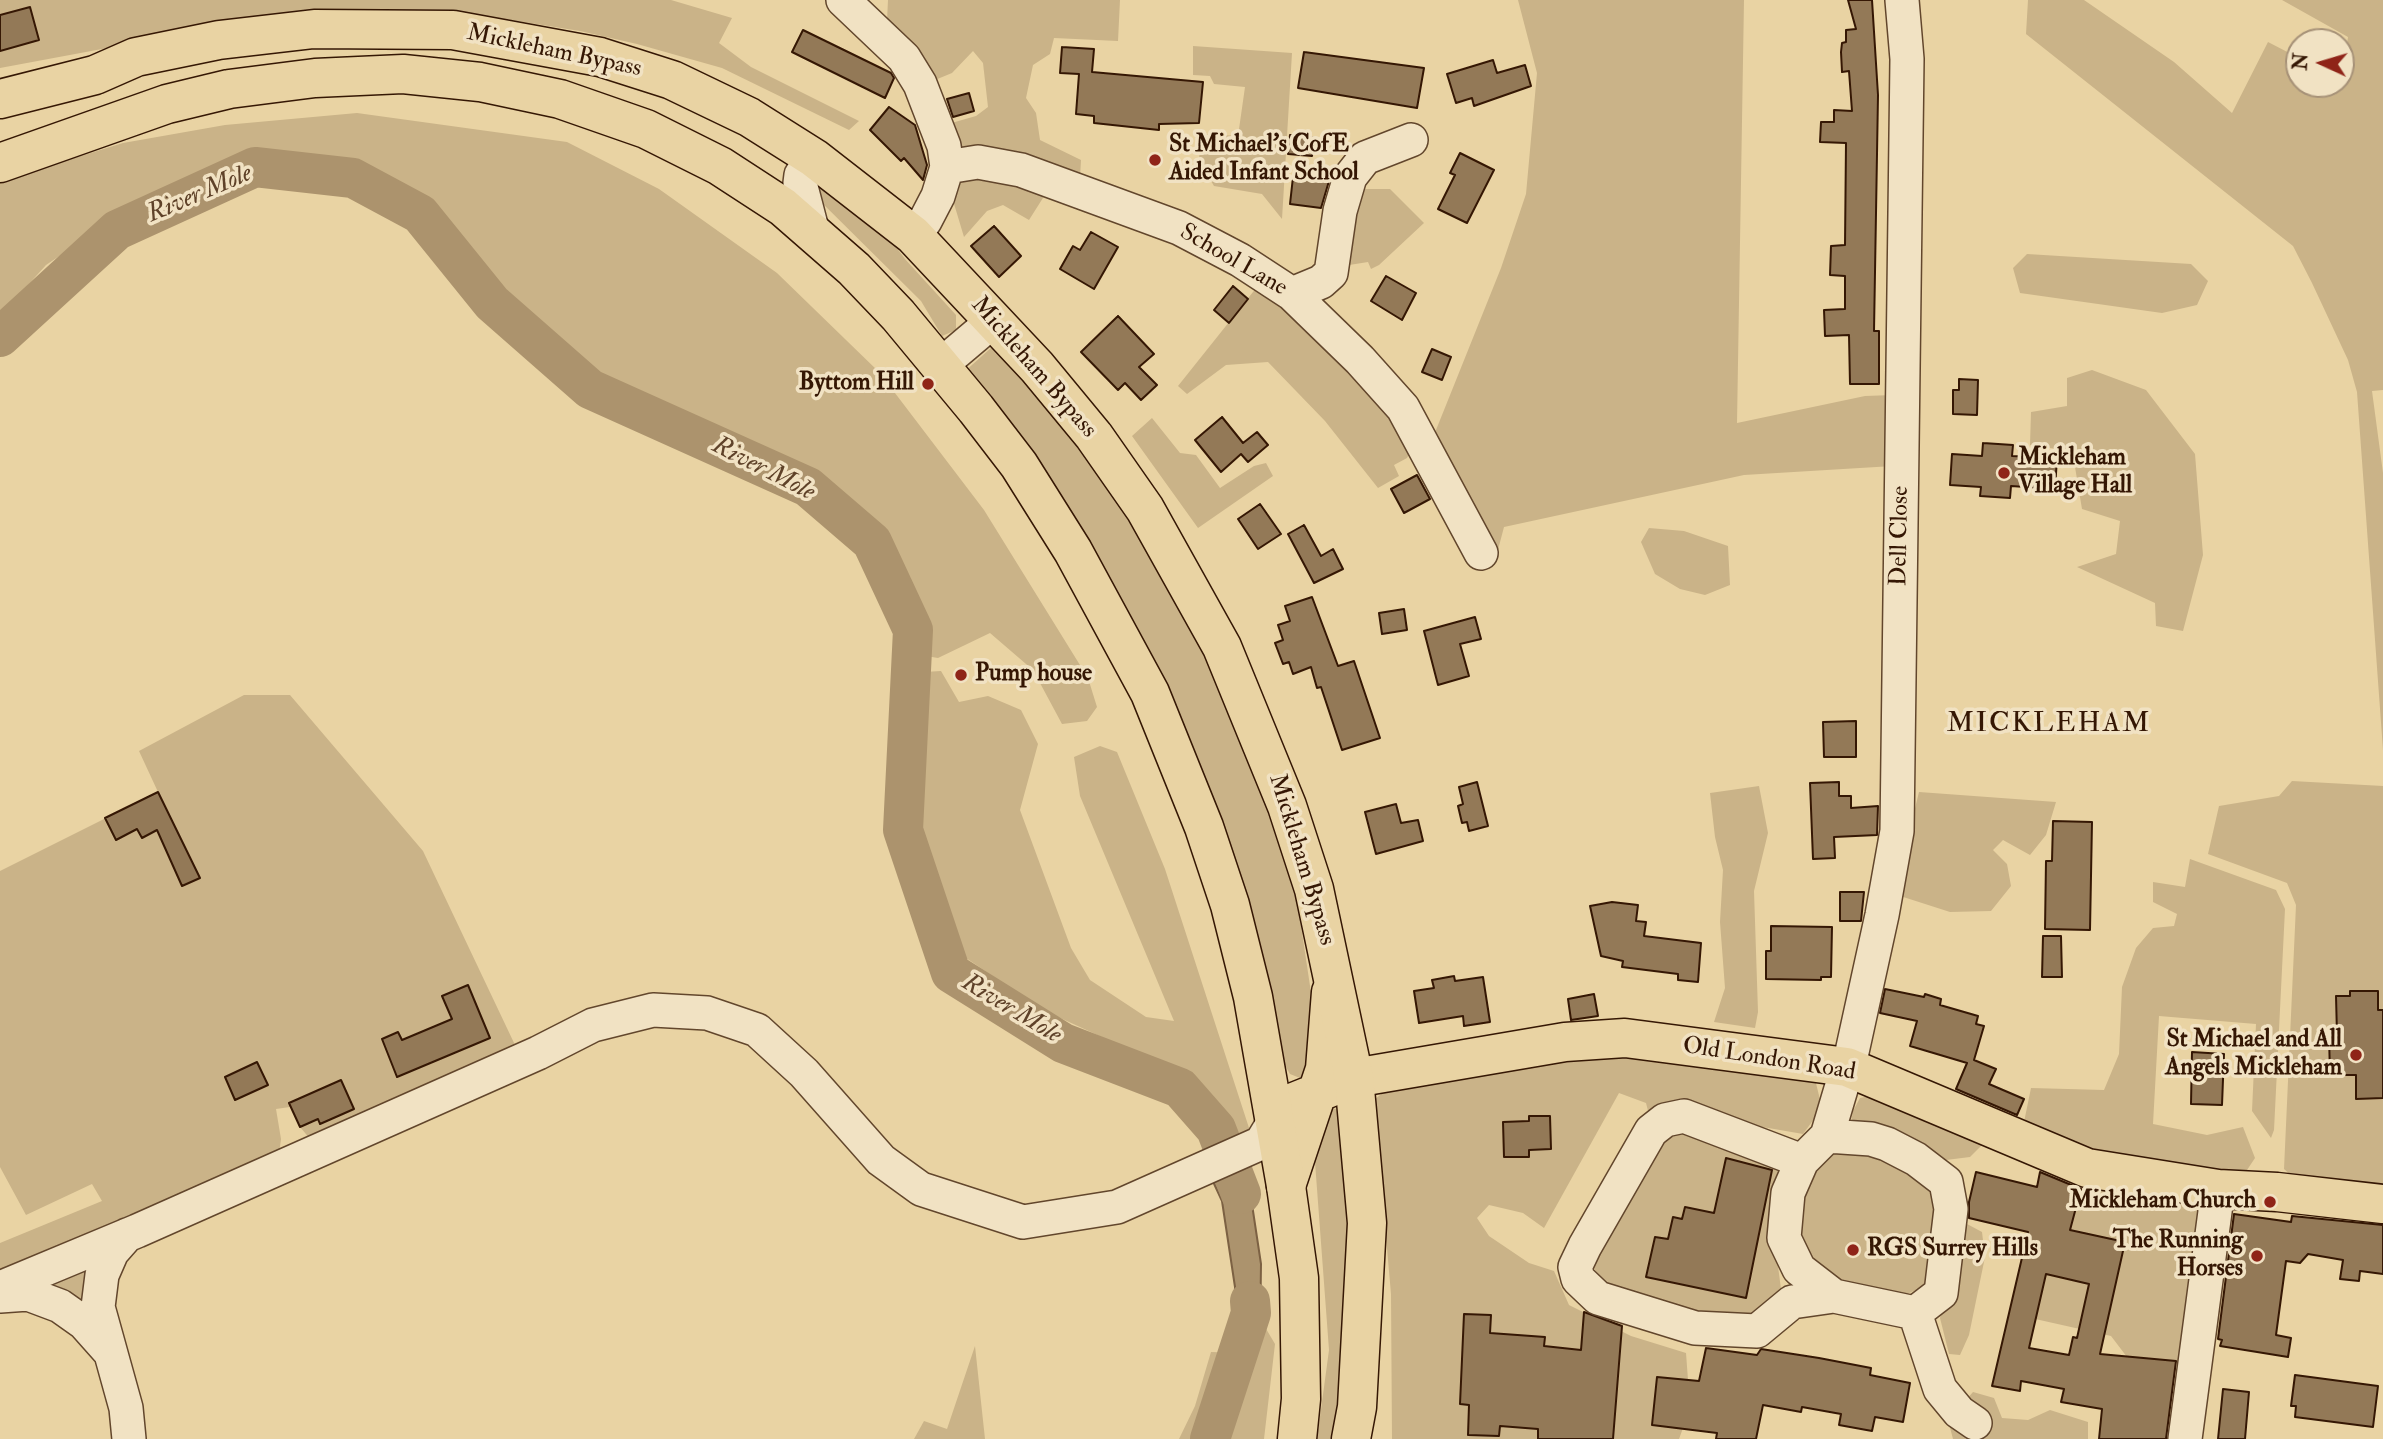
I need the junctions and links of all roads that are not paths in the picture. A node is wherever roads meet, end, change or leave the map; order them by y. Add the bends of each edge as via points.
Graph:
1 (843, 0) edge
2 (1902, 0) edge
3 (0, 99) edge
4 (1411, 140) dead end
5 (814, 158) junction
6 (0, 163) edge
7 (947, 167) junction
8 (813, 233) junction
9 (913, 234) junction
10 (1292, 294) junction
11 (993, 321) junction
12 (941, 365) junction
13 (1481, 553) dead end
14 (1847, 1068) junction
15 (1337, 1084) junction
16 (1268, 1131) junction
17 (1827, 1136) junction
18 (1802, 1161) junction
19 (1286, 1186) junction
20 (2218, 1189) junction
21 (2383, 1204) edge
22 (127, 1235) junction
23 (0, 1288) edge
24 (0, 1296) edge
25 (1834, 1296) junction
26 (1916, 1313) junction
27 (108, 1350) junction
28 (1975, 1423) dead end
29 (129, 1439) edge
30 (1297, 1439) edge
31 (1351, 1439) edge
32 (2185, 1439) edge

1 - 7 street via 904,58 920,83 944,145
2 - 14 street, Dell Close via 1907,59 1897,831
3 - 5 main road, Mickleham Bypass via 95,75 135,57 219,40 314,29 453,30 600,57 672,80 750,117
4 - 10 street via 1365,158 1350,177 1331,273
5 - 8 street via 800,183
5 - 9 main road, Mickleham Bypass
6 - 8 main road, Mickleham Bypass via 167,104 229,89 315,78 403,74 480,82 560,99 646,129 720,166
7 - 9 street via 938,196
7 - 10 street, School Lane via 978,162 1021,170 1179,228
8 - 12 main road, Mickleham Bypass via 863,278
9 - 11 main road, Mickleham Bypass
10 - 13 street, School Lane via 1403,408
11 - 12 street
11 - 15 main road, Mickleham Bypass via 1094,436 1145,509 1201,607 1254,721 1314,889 1333,968
12 - 16 main road, Mickleham Bypass via 1018,466 1073,551 1150,693 1230,905 1253,998
14 - 15 main road, Old London Road via 1625,1038 1565,1042
14 - 17 street, Dell Close
14 - 20 main road, Old London Road via 2087,1168
15 - 16 main road, Old London Road via 1289,1104
15 - 19 main road
15 - 31 main road, Mickleham Bypass via 1367,1223 1357,1407
16 - 19 main road, Mickleham Bypass
16 - 22 street via 1173,1184 1117,1207 1023,1222 921,1189 881,1160 804,1073 757,1031 707,1013 653,1010 593,1025
17 - 18 street
17 - 26 street via 1886,1144 1946,1182 1951,1209 1941,1293
18 - 25 street via 1788,1193 1784,1238 1799,1269
18 - 25 street via 1684,1116 1665,1120 1651,1131 1624,1175 1575,1267 1578,1279 1598,1298 1695,1328 1757,1331 1792,1303
19 - 30 main road, Mickleham Bypass via 1299,1278 1301,1399
20 - 21 main road, Old London Road
20 - 32 street
22 - 23 street
22 - 27 street via 112,1252 102,1275 98,1307
24 - 27 street via 28,1294 60,1306 84,1323
25 - 26 street
26 - 28 street via 1940,1389
27 - 29 street via 126,1408

